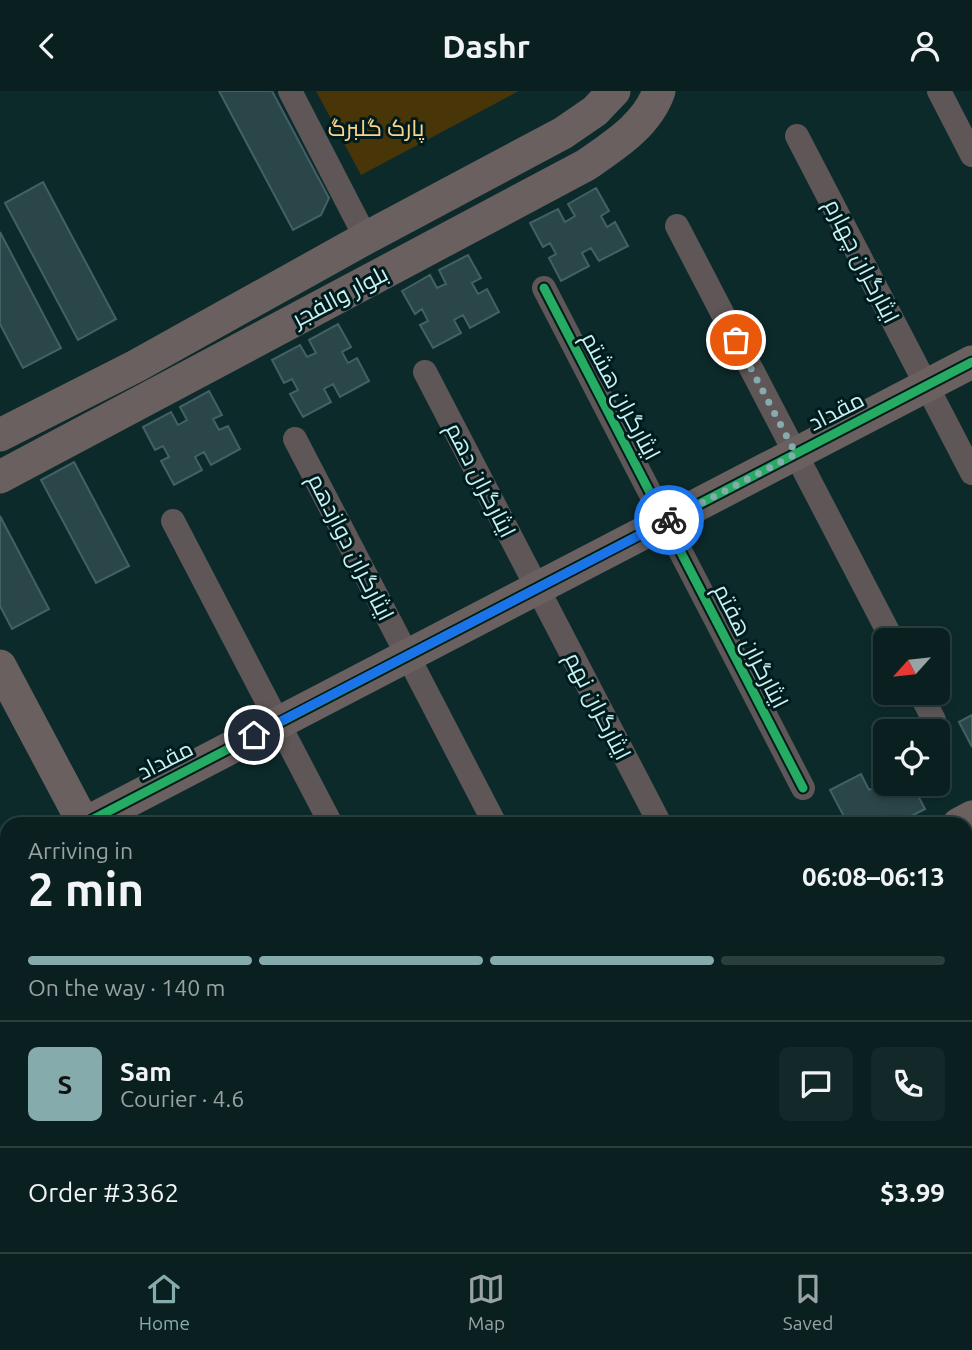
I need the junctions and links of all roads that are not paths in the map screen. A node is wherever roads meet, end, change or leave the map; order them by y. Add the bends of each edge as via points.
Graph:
1 (290, 91) edge
2 (614, 91) edge
3 (659, 91) edge
4 (939, 91) edge
5 (797, 136) dead end
6 (972, 155) edge
7 (677, 226) dead end
8 (366, 238) junction
9 (544, 288) dead end
10 (972, 362) edge
11 (425, 372) dead end
12 (927, 386) junction
13 (0, 435) edge
14 (295, 439) dead end
15 (796, 454) junction
16 (972, 473) edge
17 (0, 477) edge
18 (173, 521) dead end
19 (665, 522) junction
20 (537, 588) junction
21 (886, 628) edge
22 (407, 656) junction
23 (0, 666) edge
24 (278, 723) junction
25 (803, 788) dead end
26 (80, 817) edge
27 (97, 817) edge
28 (327, 817) edge
29 (491, 817) edge
30 (656, 817) edge

1 - 8 street
2 - 8 main road, بلوار والفجر via 563,133
3 - 17 main road, بلوار والفجر via 654,105 627,136 586,165
4 - 6 street
5 - 12 street, ایثارگران چهارم
7 - 15 street
8 - 13 main road, بلوار والفجر via 136,366
9 - 19 street, ایثارگران هشتم
10 - 12 main road, مقداد
11 - 20 street, ایثارگران دهم
12 - 15 main road, مقداد
12 - 16 street, ایثارگران چهارم
14 - 22 street, ایثارگران دوازدهم
15 - 19 main road, مقداد
15 - 21 street
18 - 24 street
19 - 20 main road, مقداد
19 - 25 street, ایثارگران هفتم
20 - 22 main road, مقداد
20 - 30 street, ایثارگران نهم
22 - 24 main road, مقداد
22 - 29 street, ایثارگران دوازدهم
23 - 26 main road
24 - 27 main road, مقداد
24 - 28 street

